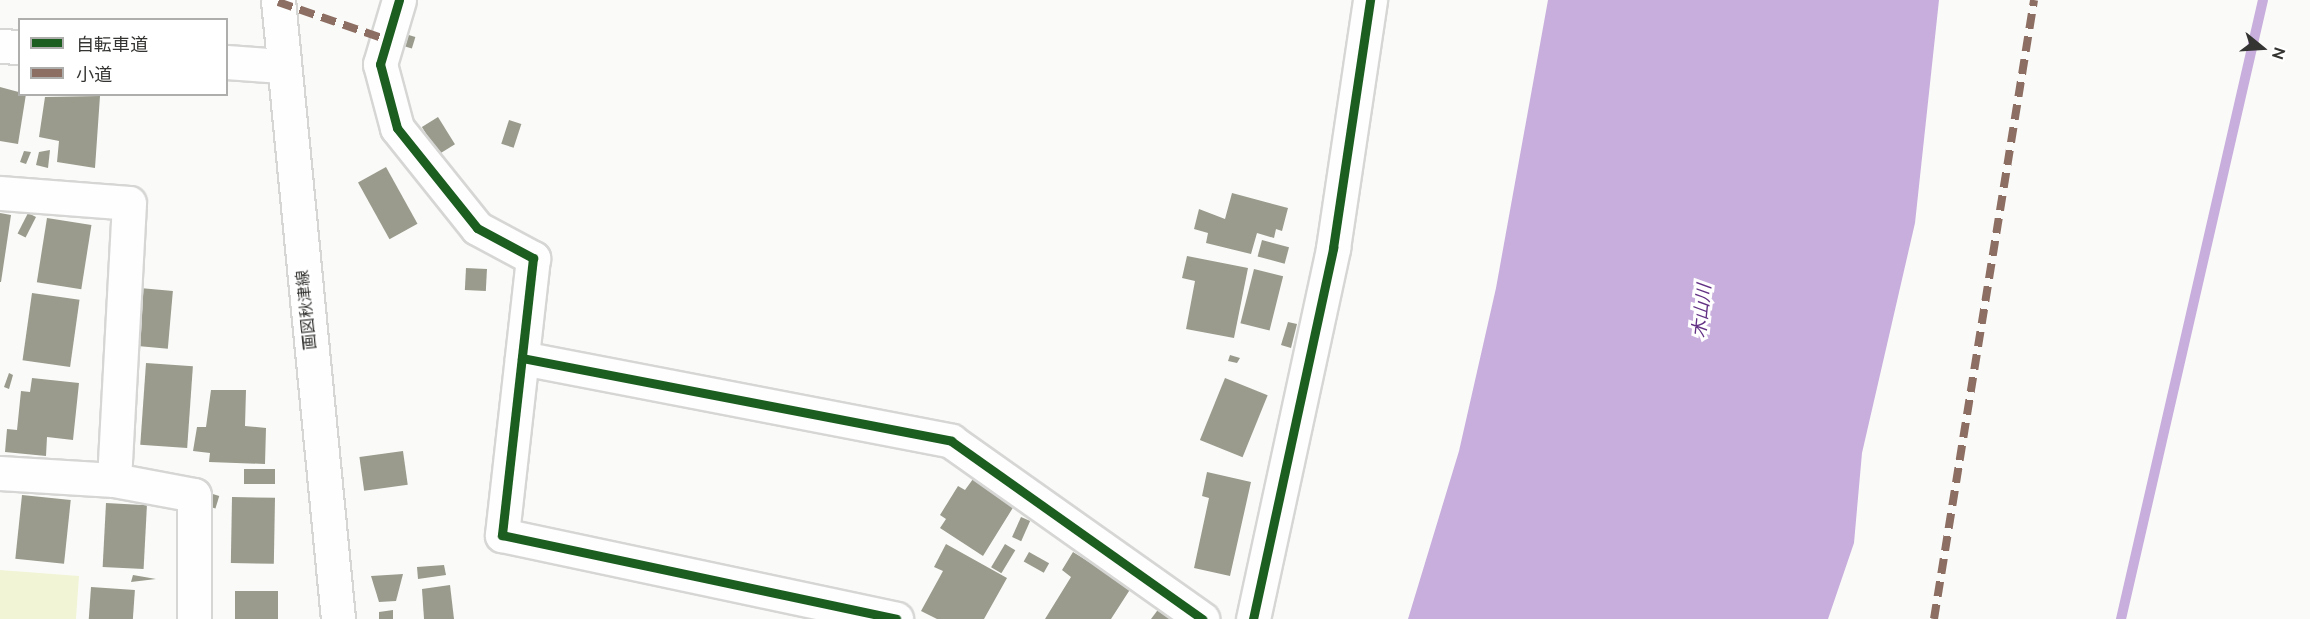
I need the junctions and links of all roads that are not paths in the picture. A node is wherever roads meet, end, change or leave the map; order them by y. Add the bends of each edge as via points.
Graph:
1 (278, 0) edge
2 (399, 0) edge
3 (1370, 0) edge
4 (0, 46) edge
5 (18, 47) edge
6 (228, 62) edge
7 (282, 66) junction
8 (0, 193) edge
9 (522, 358) junction
10 (0, 473) edge
11 (114, 480) junction
12 (194, 619) edge
13 (338, 619) edge
14 (896, 619) edge
15 (1202, 619) edge
16 (1253, 619) edge

1 - 7 street, 画図秋津線
2 - 9 street via 380,64 397,128 477,228 533,258
3 - 16 street via 1332,248
4 - 5 street
6 - 7 street
7 - 13 street, 画図秋津線
8 - 11 street via 129,203
9 - 14 street via 502,535
9 - 15 street via 951,441
10 - 11 street
11 - 12 street via 194,495

